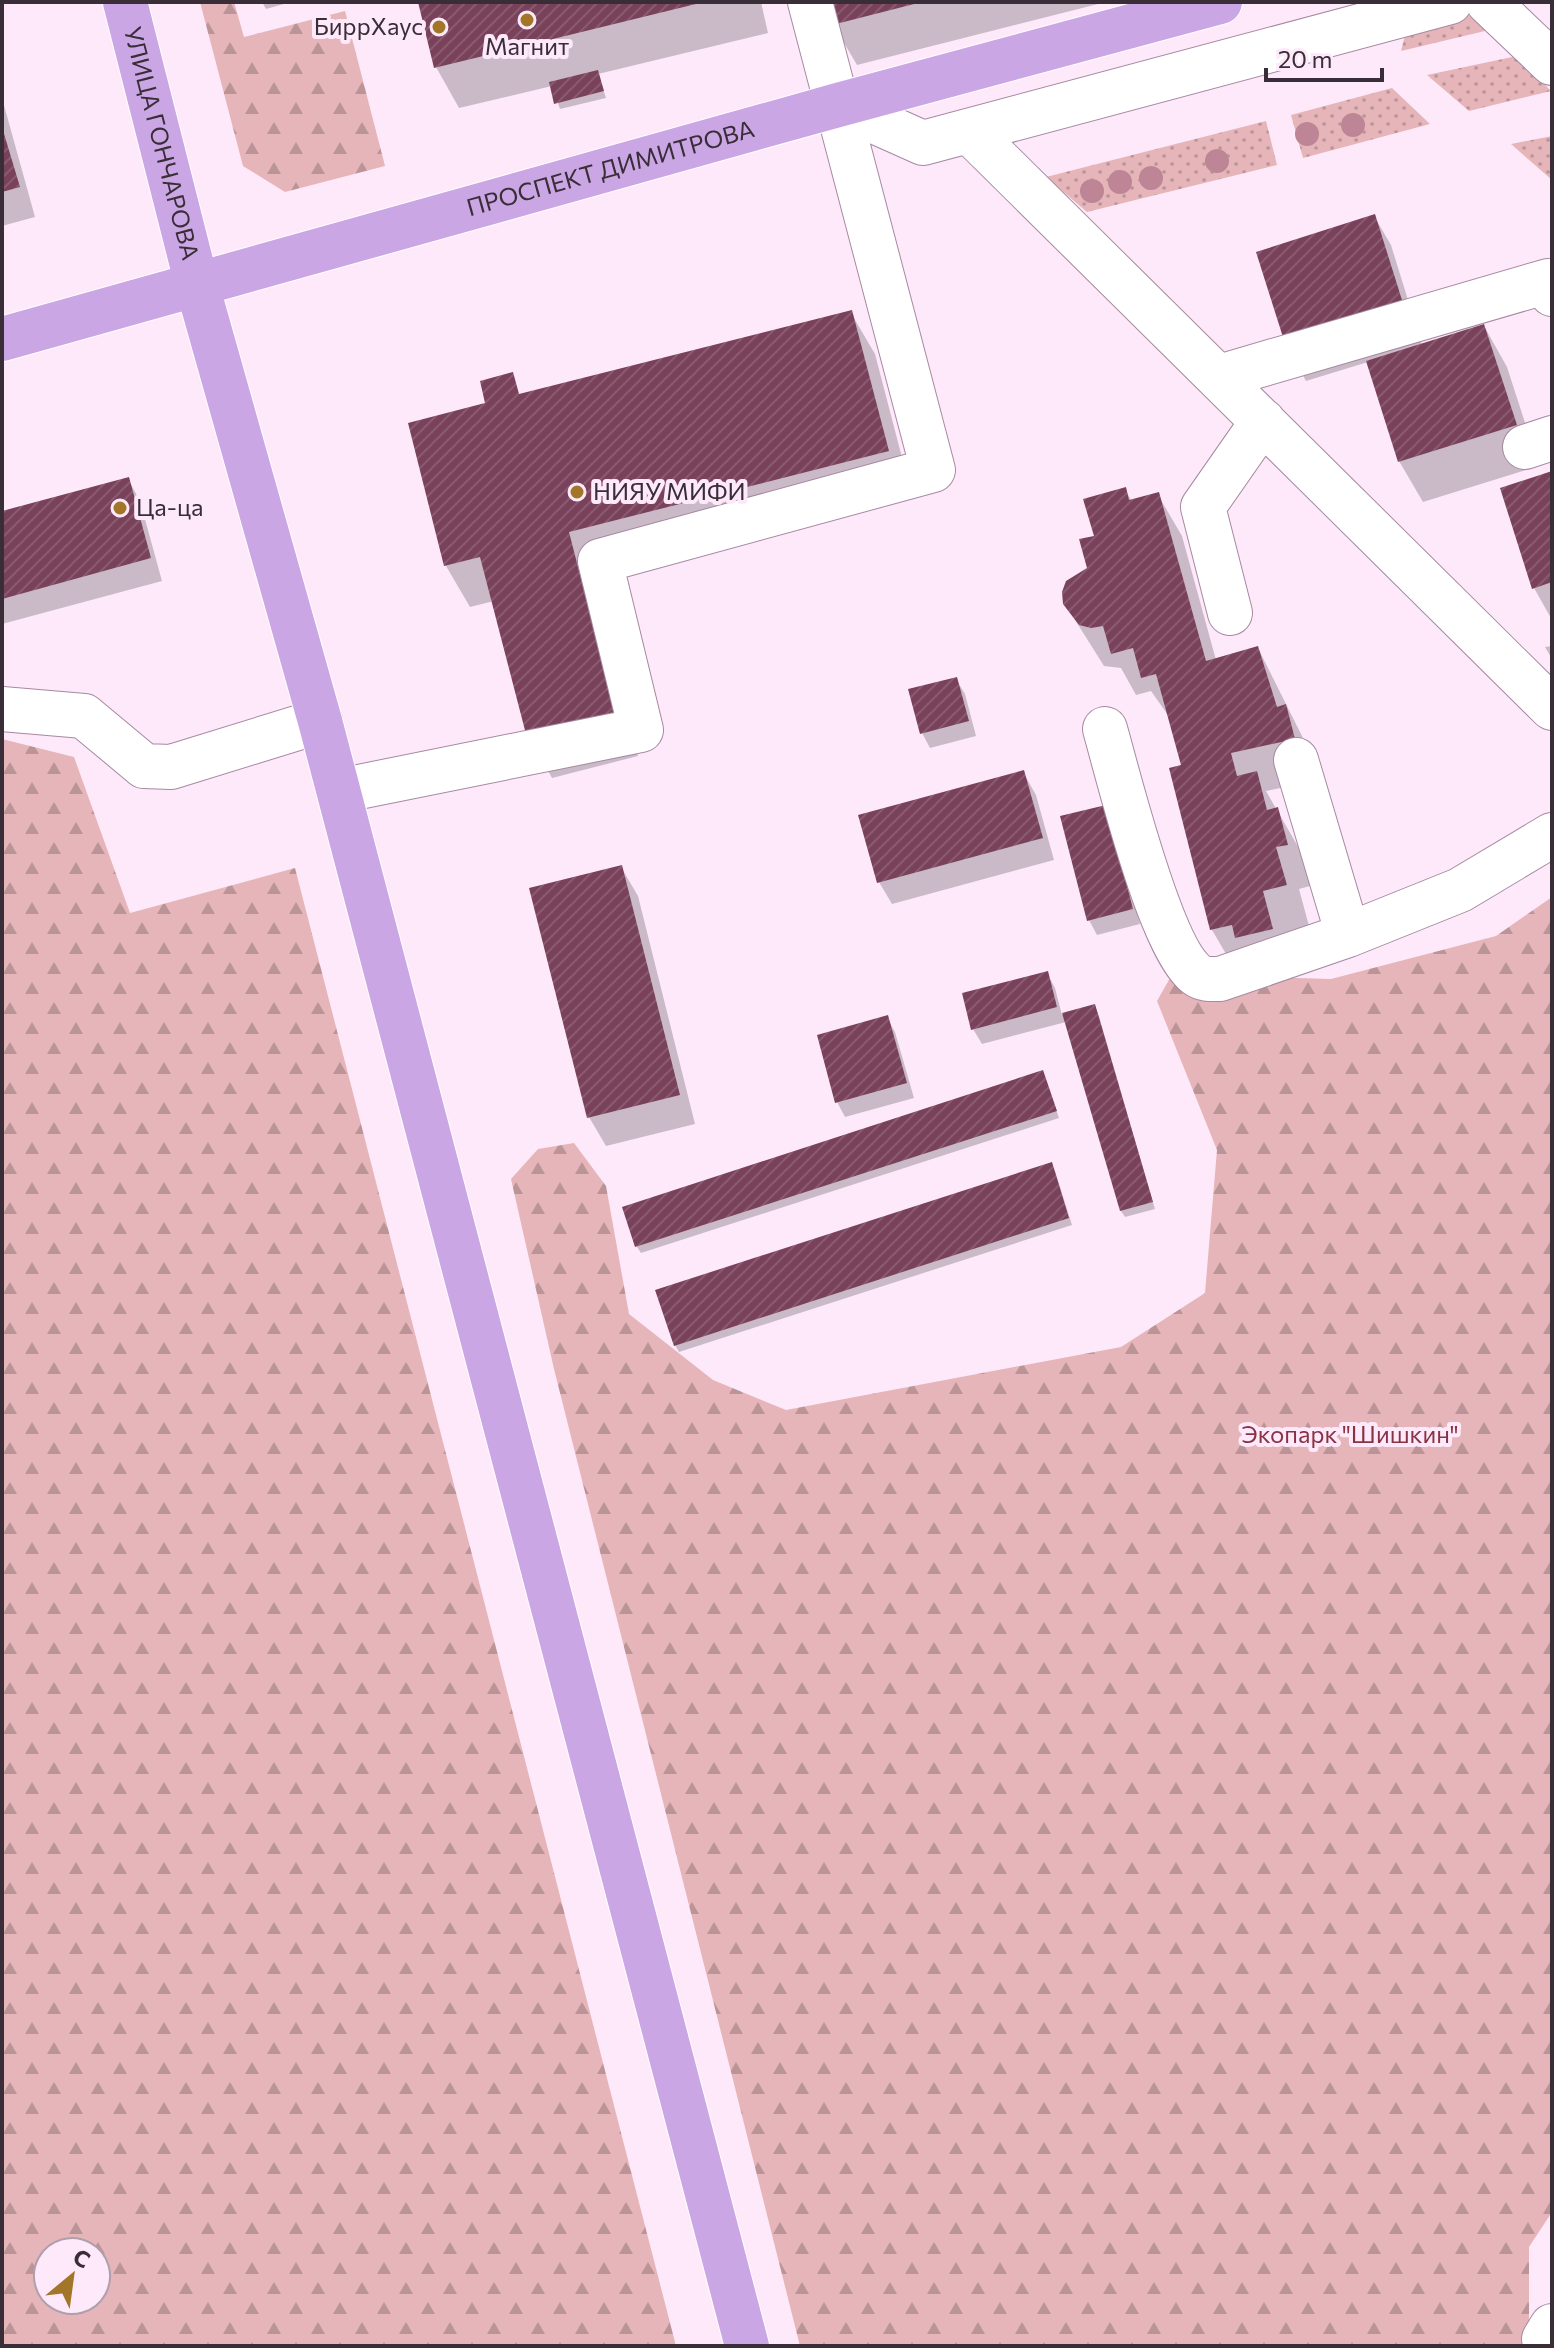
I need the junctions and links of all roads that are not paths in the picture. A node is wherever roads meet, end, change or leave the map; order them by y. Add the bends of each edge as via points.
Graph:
1 (125, 2) edge
2 (810, 2) edge
3 (1220, 2) edge
4 (1450, 2) edge
5 (1488, 2) edge
6 (1552, 63) edge
7 (838, 105) junction
8 (969, 131) junction
9 (197, 285) junction
10 (1552, 294) edge
11 (2, 339) edge
12 (1219, 377) junction
13 (1263, 421) junction
14 (1230, 613) dead end
15 (1552, 708) edge
16 (2, 709) edge
17 (320, 721) junction
18 (1105, 729) dead end
19 (1296, 760) dead end
20 (339, 791) junction
21 (1552, 835) edge
22 (1348, 935) junction
23 (747, 2346) edge

1 - 9 main road, УЛИЦА ГОНЧАРОВА
2 - 7 lane
3 - 7 main road, ПРОСПЕКТ ДИМИТРОВА
4 - 8 lane
5 - 6 lane
7 - 8 lane via 923,143
7 - 9 main road, ПРОСПЕКТ ДИМИТРОВА
7 - 20 lane via 933,470 600,561 641,730
8 - 12 lane
9 - 11 main road, ПРОСПЕКТ ДИМИТРОВА
9 - 17 main road, УЛИЦА ГОНЧАРОВА
10 - 12 lane via 1548,281
12 - 13 lane
13 - 14 lane via 1203,507
13 - 15 lane
16 - 17 lane via 84,716 144,766 171,767
17 - 20 main road, УЛИЦА ГОНЧАРОВА
18 - 22 lane via 1148,881 1181,955 1199,977 1220,979
19 - 22 lane
20 - 23 main road, УЛИЦА ГОНЧАРОВА
21 - 22 lane via 1460,890

